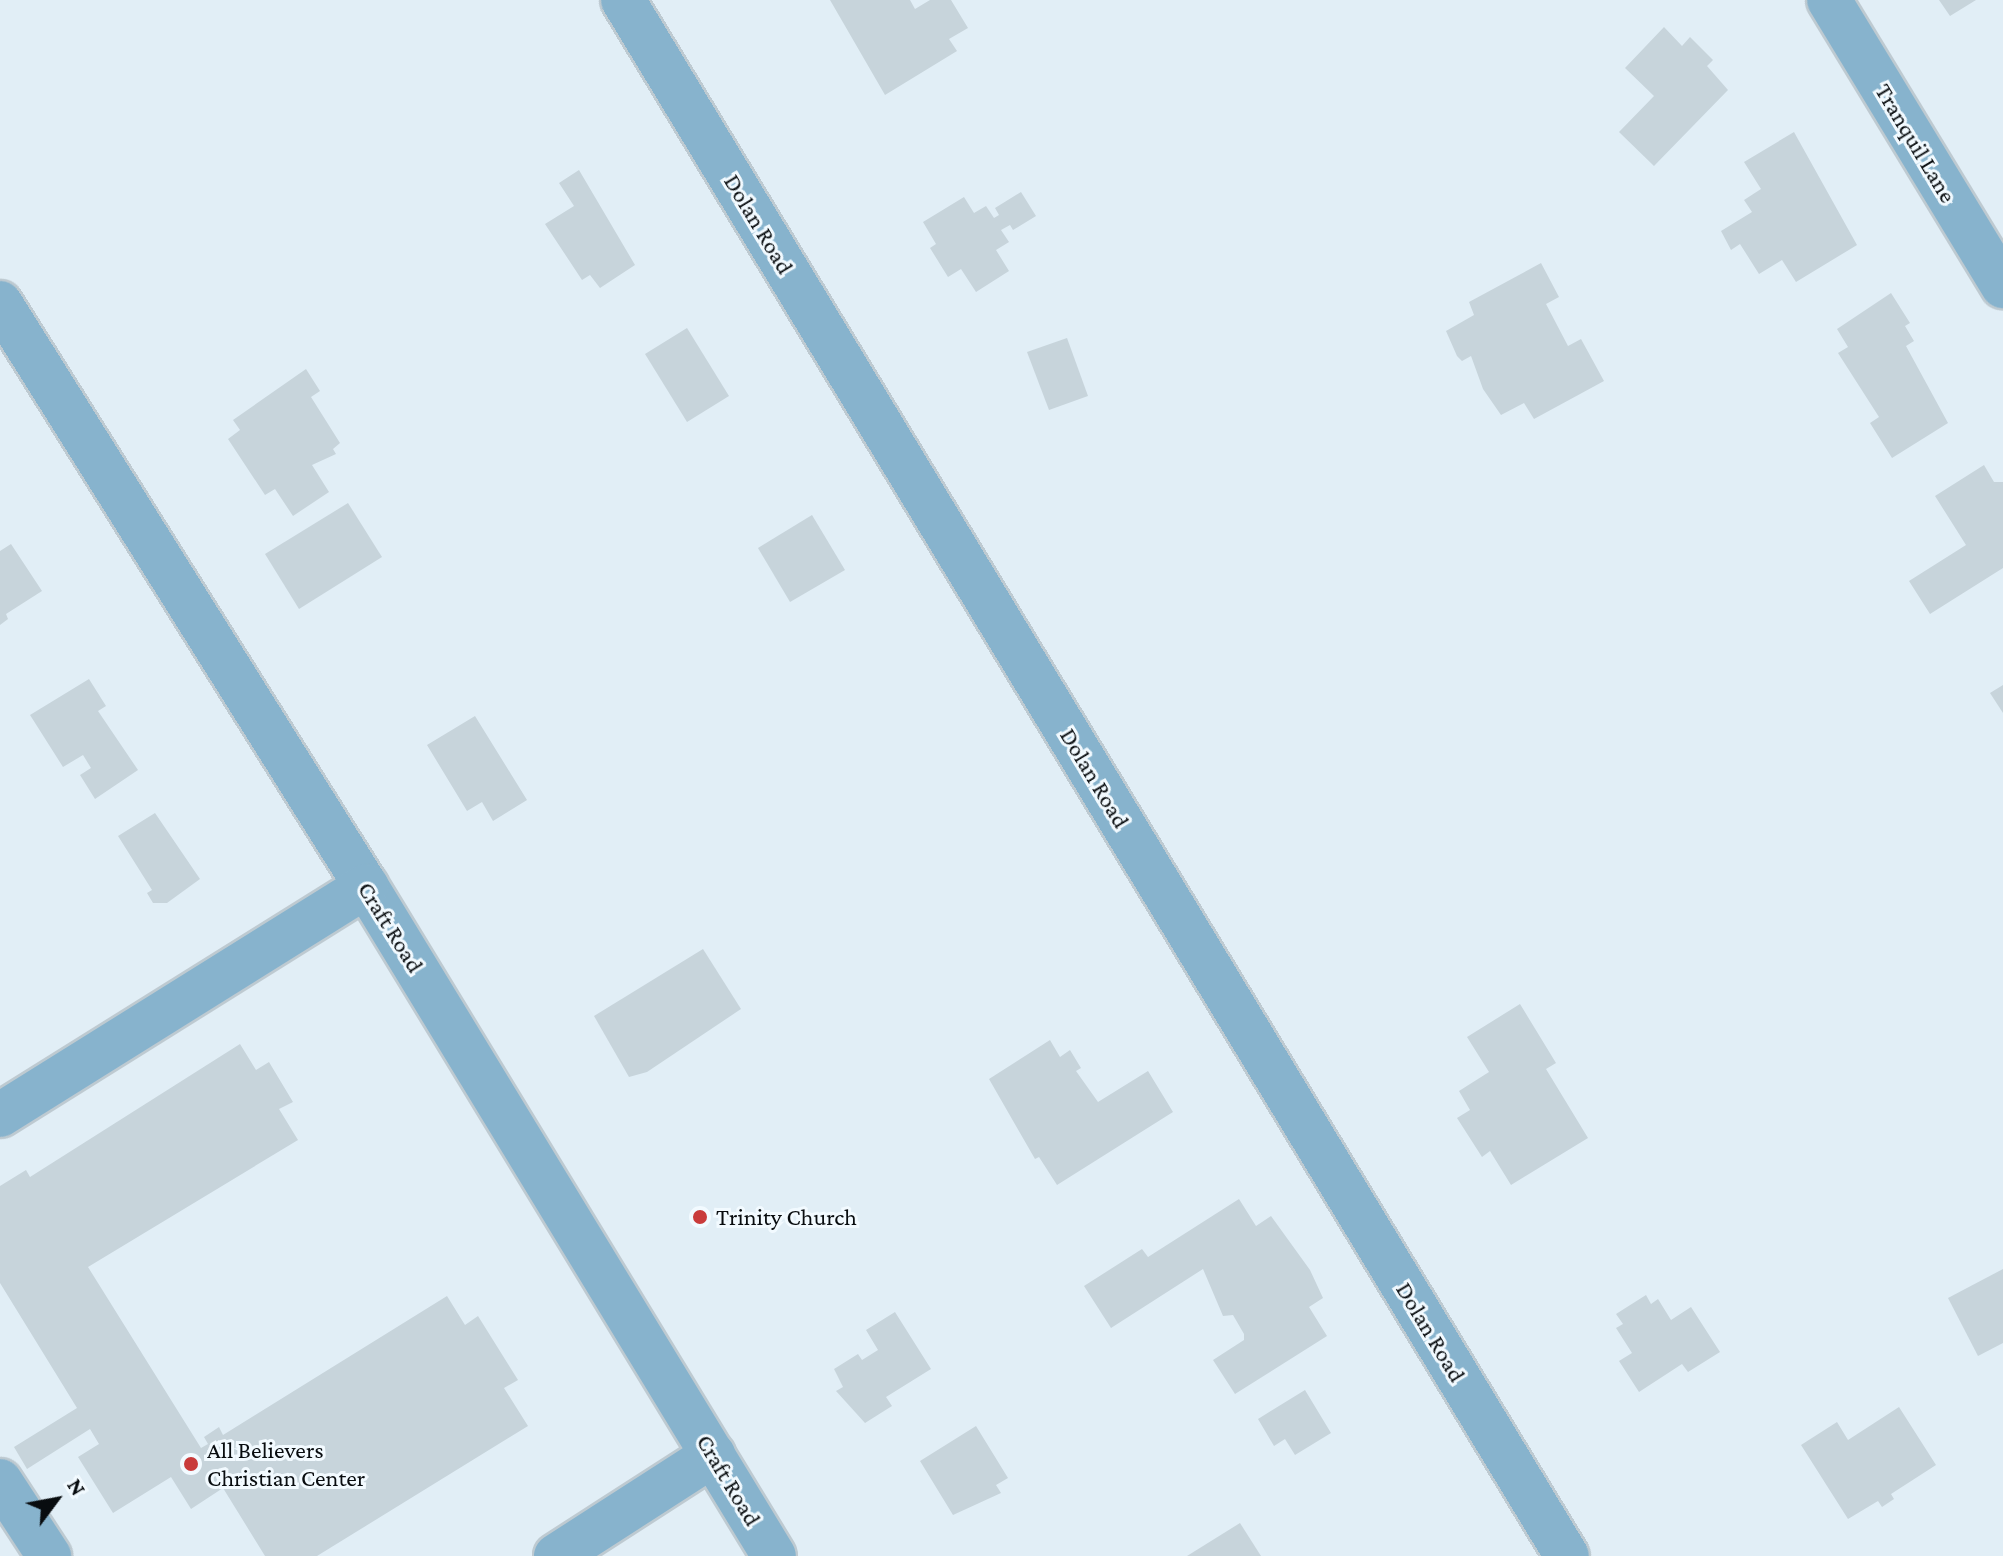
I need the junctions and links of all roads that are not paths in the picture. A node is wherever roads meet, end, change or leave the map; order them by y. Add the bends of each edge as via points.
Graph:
1 (623, 0) edge
2 (1829, 0) edge
3 (2003, 286) edge
4 (0, 303) edge
5 (366, 886) junction
6 (0, 1115) edge
7 (713, 1455) junction
8 (0, 1481) edge
9 (49, 1556) edge
10 (556, 1556) edge
11 (774, 1556) edge
12 (1567, 1556) edge

1 - 12 street, Dolan Road
2 - 3 street, Tranquil Lane
4 - 5 street, Craft Road
5 - 6 street
5 - 7 street, Craft Road
7 - 10 street
7 - 11 street, Craft Road
8 - 9 street

